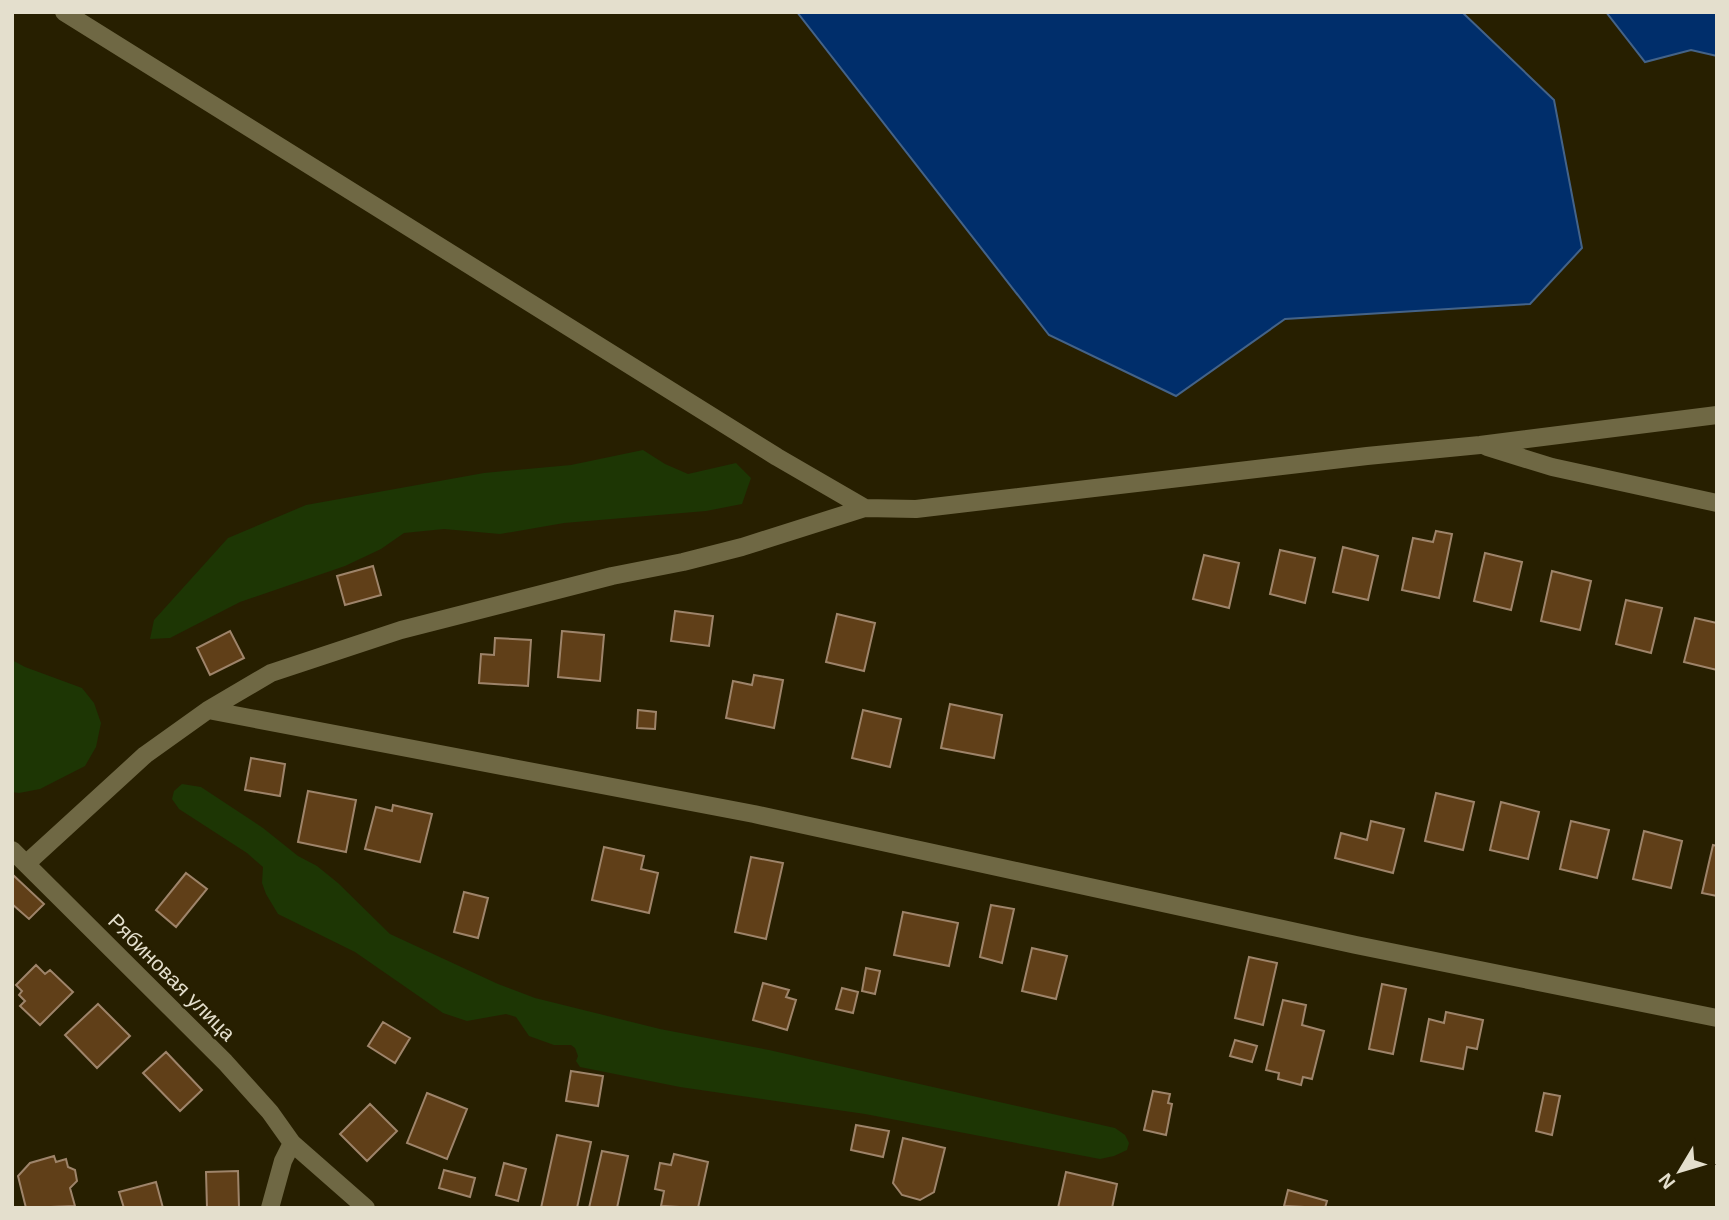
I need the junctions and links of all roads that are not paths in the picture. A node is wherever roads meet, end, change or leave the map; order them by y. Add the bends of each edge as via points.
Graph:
1 (64, 12) edge
2 (1717, 415) edge
3 (1480, 445) junction
4 (1717, 503) edge
5 (865, 508) junction
6 (208, 710) junction
7 (12, 850) edge
8 (27, 863) junction
9 (1717, 1018) edge
10 (292, 1143) junction
11 (270, 1208) edge
12 (366, 1208) edge

1 - 5 street
2 - 3 street
3 - 4 street via 1552,467
3 - 5 street via 916,509
5 - 6 street via 742,547 401,630 271,673
6 - 8 street via 145,755
6 - 9 street via 754,814
7 - 8 street, Рябиновая улица
8 - 10 street, Рябиновая улица via 225,1062
10 - 11 street
10 - 12 street, Рябиновая улица

